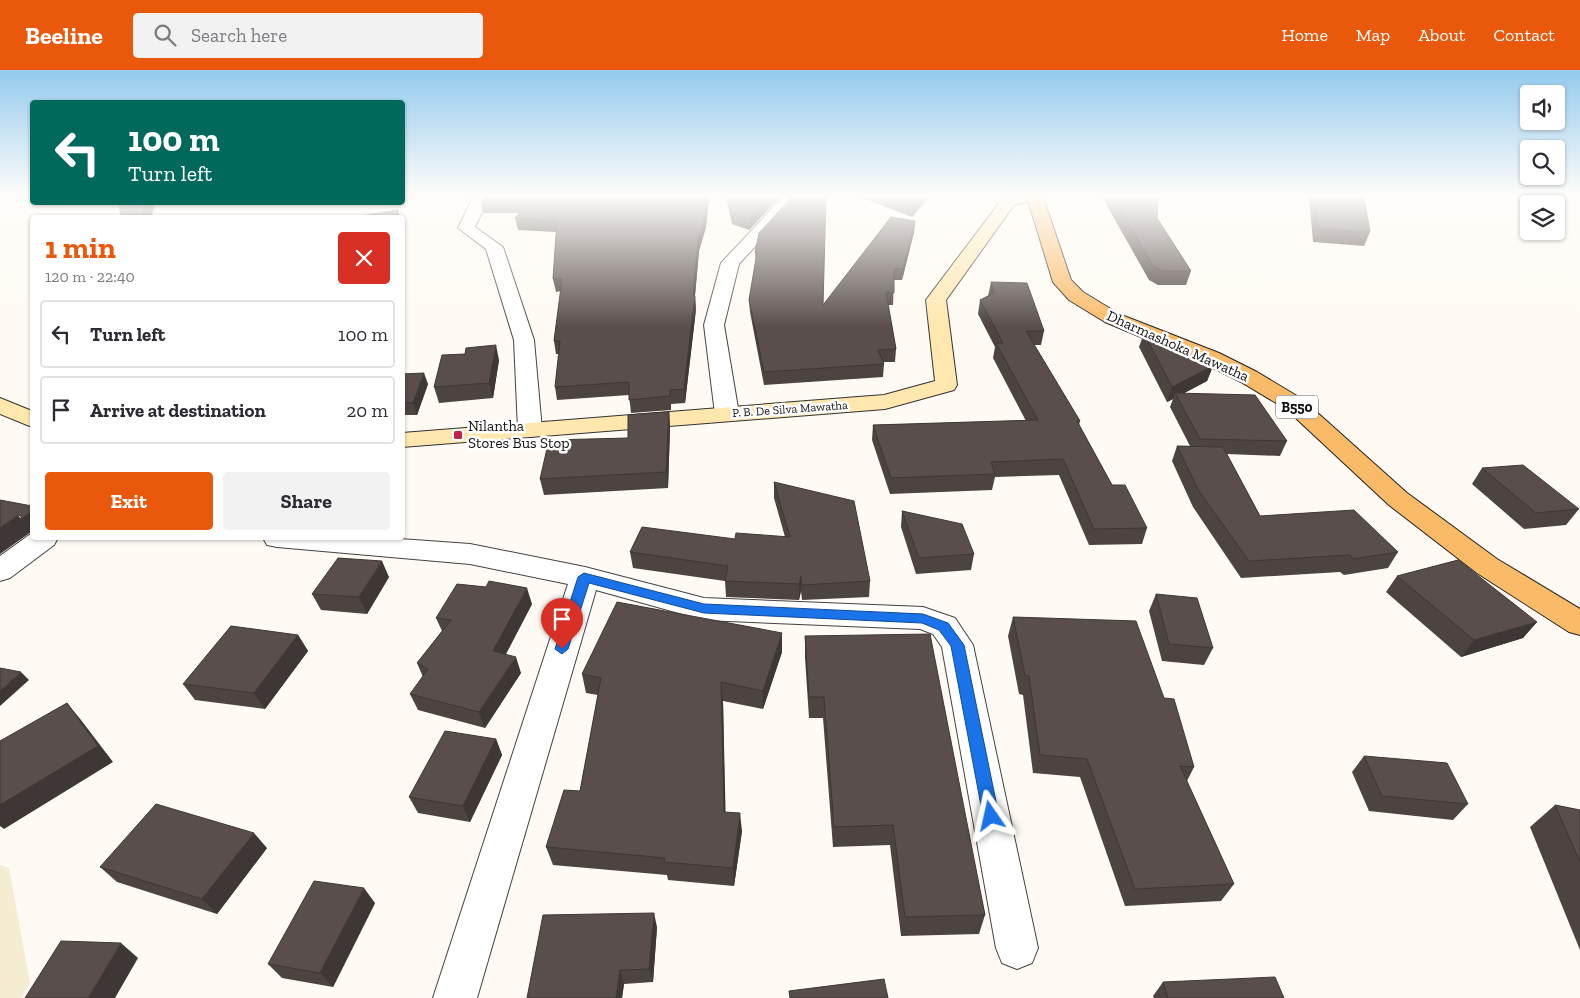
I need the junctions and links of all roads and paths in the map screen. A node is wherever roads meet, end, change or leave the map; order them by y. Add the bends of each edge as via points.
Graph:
1 (484, 240) edge
2 (751, 240) edge
3 (981, 240) edge
4 (1049, 240) edge
5 (0, 405) edge
6 (727, 414) junction
7 (30, 419) edge
8 (530, 430) junction
9 (405, 440) edge
10 (41, 540) edge
11 (301, 540) edge
12 (0, 571) edge
13 (584, 577) junction
14 (1580, 624) edge
15 (1017, 948) dead end
16 (455, 998) edge

1 - 8 street via 494,247 524,340
2 - 6 street via 730,263 714,325
3 - 6 street, P. B. De Silva Mawatha via 936,300 946,385 885,402
4 - 14 main road, Dharmashoka Mawatha / B550 via 1062,282 1076,296 1112,318 1211,358 1294,404 1398,499 1487,566
5 - 7 street
6 - 8 street, P. B. De Silva Mawatha
8 - 9 street, P. B. De Silva Mawatha
10 - 12 street
11 - 13 street via 470,554
13 - 15 street via 704,609 923,618 944,626 957,645
13 - 16 street

